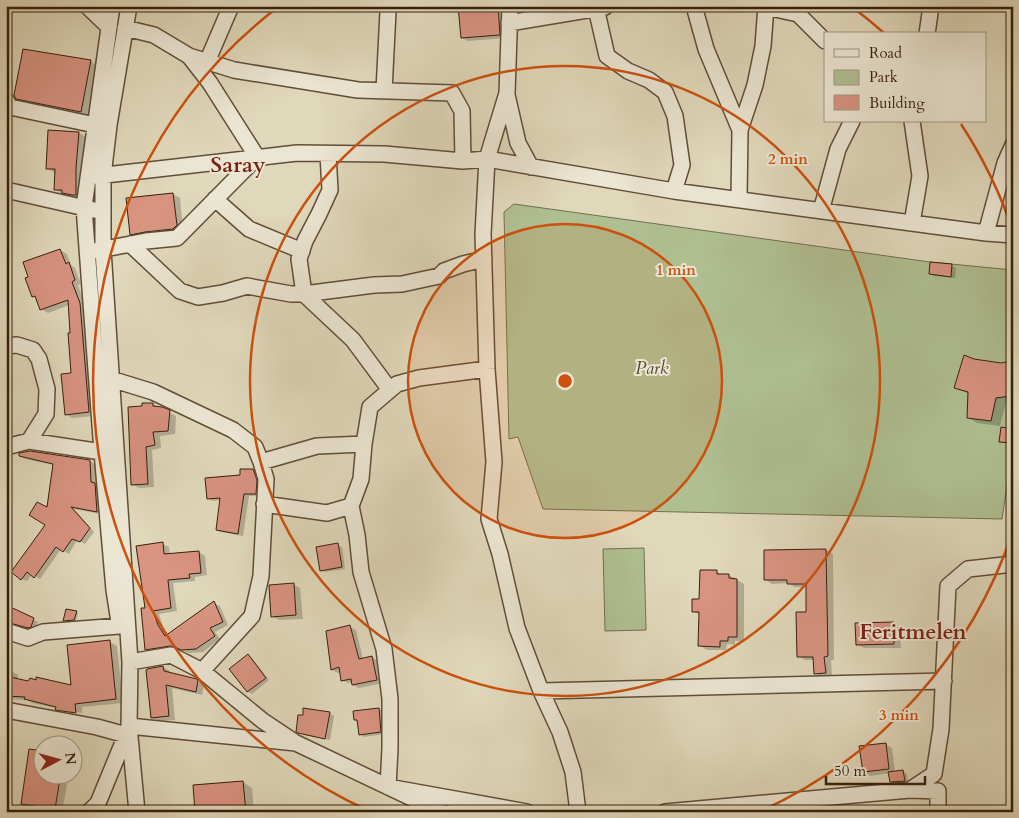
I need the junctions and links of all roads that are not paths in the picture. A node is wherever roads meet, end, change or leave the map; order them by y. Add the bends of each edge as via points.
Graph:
1 (87, 6) edge
2 (112, 6) edge
3 (129, 6) edge
4 (230, 6) edge
5 (390, 6) edge
6 (510, 6) edge
7 (694, 6) edge
8 (931, 6) edge
9 (602, 7) edge
10 (766, 7) edge
11 (509, 23) junction
12 (109, 26) junction
13 (125, 28) junction
14 (927, 32) edge
15 (824, 40) edge
16 (189, 56) junction
17 (207, 62) junction
18 (384, 91) junction
19 (507, 93) junction
20 (6, 100) edge
21 (852, 122) edge
22 (912, 122) edge
23 (102, 125) junction
24 (740, 130) junction
25 (1013, 145) edge
26 (328, 154) junction
27 (257, 158) junction
28 (487, 159) junction
29 (463, 161) junction
30 (531, 167) junction
31 (96, 176) junction
32 (6, 190) edge
33 (674, 190) junction
34 (215, 199) junction
35 (739, 199) junction
36 (84, 207) junction
37 (821, 211) junction
38 (103, 212) junction
39 (912, 223) junction
40 (986, 233) junction
41 (1013, 235) edge
42 (130, 244) junction
43 (95, 251) junction
44 (302, 251) junction
45 (484, 259) junction
46 (304, 294) junction
47 (6, 346) edge
48 (487, 369) junction
49 (111, 379) junction
50 (390, 390) junction
51 (29, 441) junction
52 (364, 444) junction
53 (6, 447) edge
54 (102, 452) junction
55 (261, 462) junction
56 (264, 504) junction
57 (351, 506) junction
58 (1013, 564) edge
59 (119, 626) junction
60 (6, 631) edge
61 (130, 662) junction
62 (202, 671) junction
63 (944, 682) junction
64 (541, 691) junction
65 (6, 710) edge
66 (128, 730) junction
67 (296, 743) junction
68 (388, 787) junction
69 (910, 790) junction
70 (89, 812) edge
71 (137, 812) edge
72 (441, 812) edge
73 (527, 812) edge
74 (578, 812) edge
75 (665, 812) edge
76 (938, 812) edge

1 - 12 street
2 - 12 street
3 - 13 street
4 - 17 street
5 - 18 street
6 - 11 street
7 - 24 street via 706,49
8 - 14 street
9 - 11 street
9 - 33 street via 607,56 664,92 675,116 682,165
10 - 15 street via 798,14
10 - 24 street via 755,85
11 - 19 street
12 - 23 street
13 - 16 street via 154,35
13 - 23 street
16 - 17 street
16 - 27 street
17 - 18 street via 234,70 358,90
18 - 29 street via 452,93 462,111
19 - 28 street
19 - 30 street via 518,143
20 - 23 street via 10,107
21 - 37 street via 838,149
22 - 39 street via 920,176
23 - 31 street
24 - 35 street
25 - 40 street
26 - 27 street via 297,153
26 - 29 street via 384,154
26 - 44 street via 330,190
27 - 31 street
27 - 34 street
28 - 29 street
28 - 30 street
28 - 45 street
30 - 33 street
31 - 36 street
31 - 38 street
32 - 36 street
33 - 35 street
34 - 42 street via 177,238
34 - 44 street via 249,229
35 - 37 street
36 - 38 street
36 - 43 street
37 - 39 street
38 - 43 street
39 - 40 street
40 - 41 street
42 - 43 street
42 - 46 street via 180,291 198,297 247,286
43 - 49 street
43 - 54 street
44 - 46 street via 299,259
45 - 46 street via 444,271 439,276 402,284
45 - 48 street
46 - 50 street via 353,340
47 - 51 street via 17,345 34,350 47,389 46,414
48 - 50 street via 418,378 397,384
48 - 64 street via 494,462 489,519 517,628
49 - 55 street via 153,392 233,430 255,447
49 - 61 street
50 - 52 street via 370,407
51 - 53 street
51 - 54 street
52 - 55 street via 317,446
52 - 57 street via 361,479
54 - 59 street
55 - 56 street via 266,478
56 - 57 street via 326,513
56 - 62 street via 260,576 252,616
57 - 68 street via 361,572 384,649 390,699
58 - 63 street via 968,569 948,586
59 - 60 street via 43,632 28,638
59 - 61 street
61 - 62 street via 171,655
61 - 66 street
62 - 67 street via 263,721
63 - 64 street
63 - 69 street via 934,774
64 - 74 street via 560,732 573,772
65 - 66 street
66 - 67 street
66 - 70 street via 98,803
66 - 71 street
67 - 68 street
68 - 72 street
68 - 73 street
69 - 75 street
69 - 76 street via 938,791

